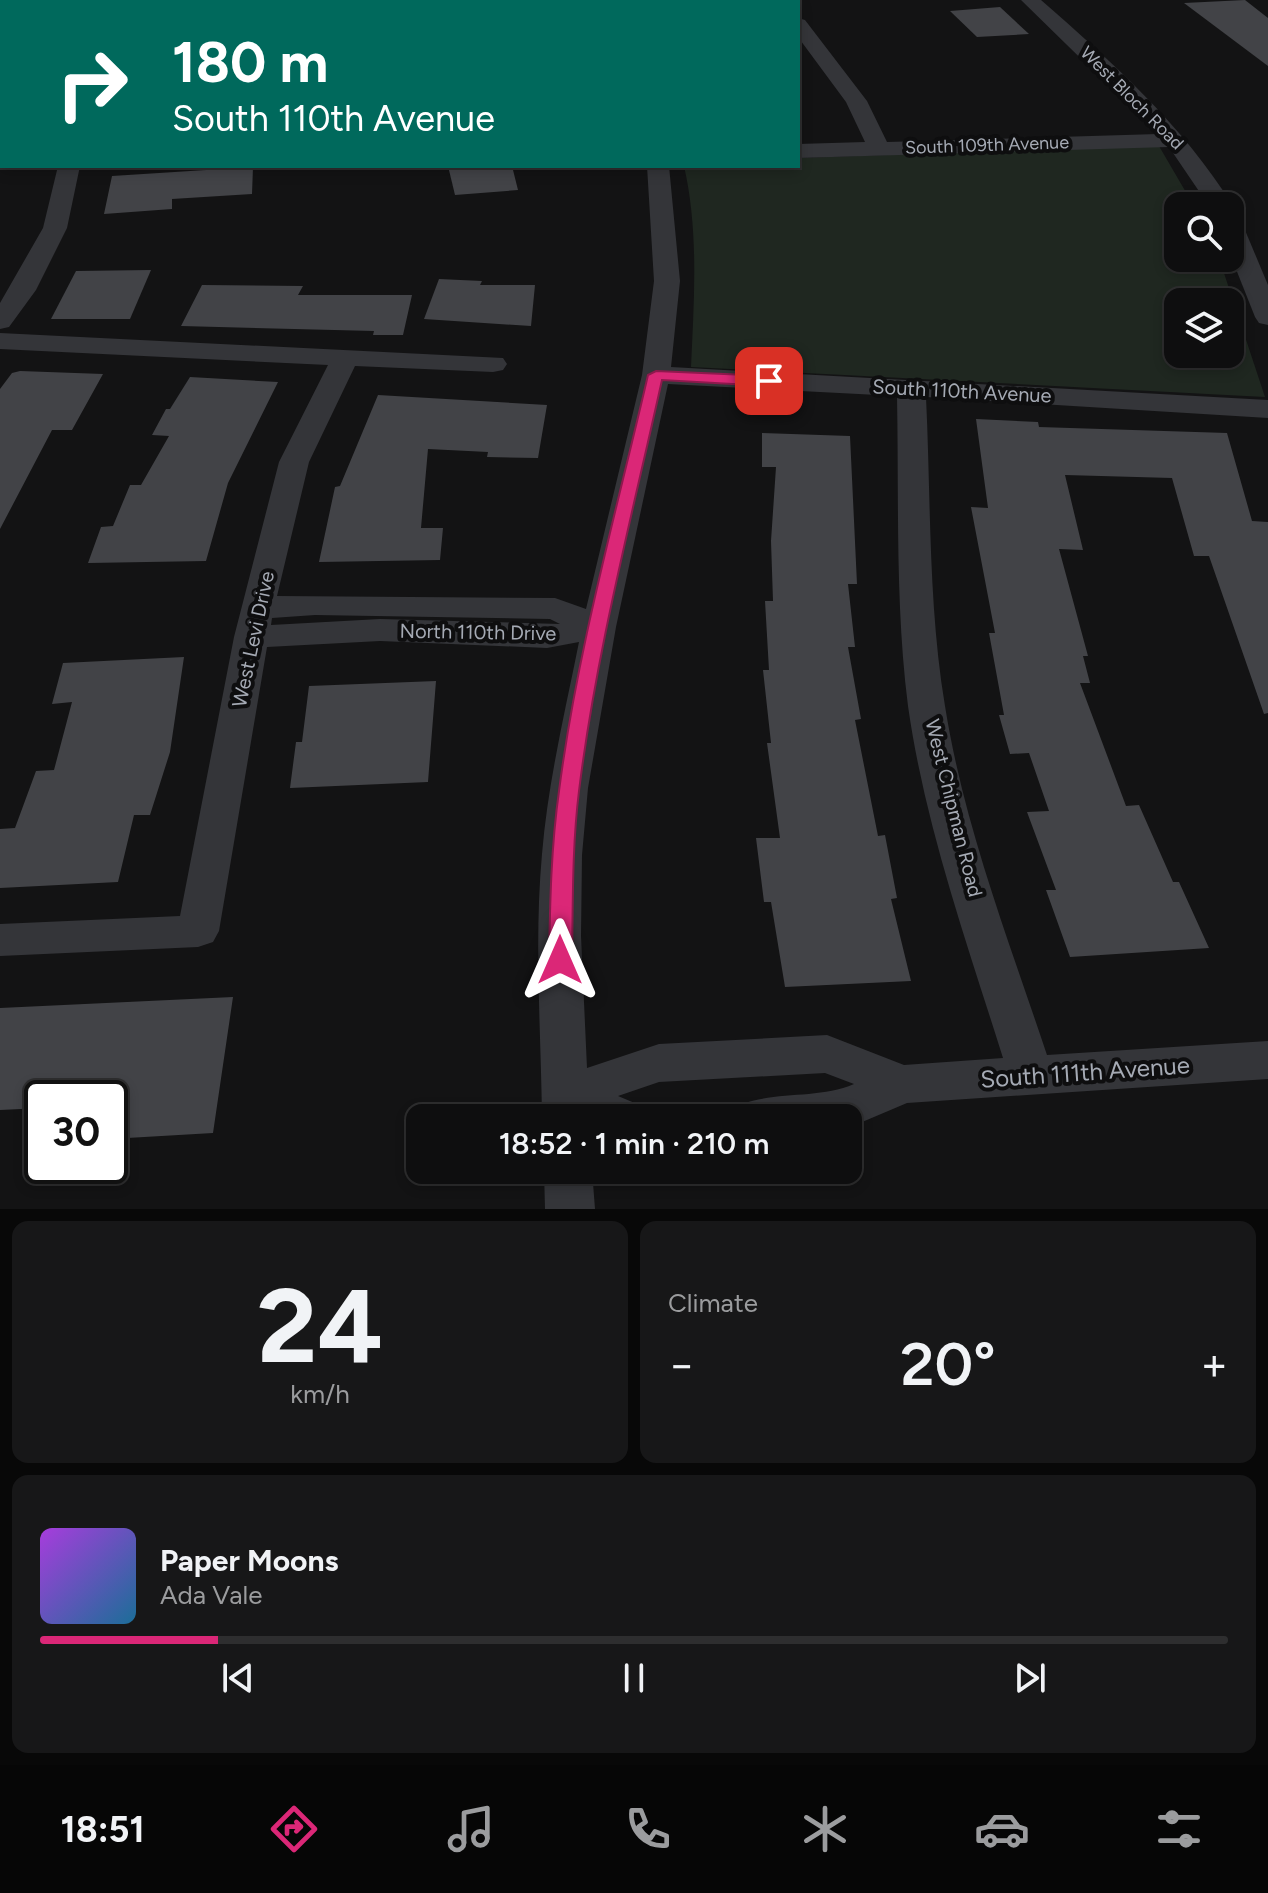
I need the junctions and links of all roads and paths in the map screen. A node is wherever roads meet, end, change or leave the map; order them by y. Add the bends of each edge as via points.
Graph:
1 (1030, 0) edge
2 (800, 27) edge
3 (1175, 140) junction
4 (879, 148) junction
5 (800, 151) edge
6 (69, 168) edge
7 (658, 168) edge
8 (1213, 192) edge
9 (1256, 255) edge
10 (1268, 317) edge
11 (0, 321) edge
12 (0, 341) edge
13 (345, 358) junction
14 (493, 364) dead end
15 (656, 375) junction
16 (911, 388) junction
17 (1268, 409) edge
18 (254, 623) junction
19 (599, 627) junction
20 (0, 940) edge
21 (1268, 1060) edge
22 (1031, 1076) junction
23 (903, 1084) junction
24 (565, 1104) edge
25 (569, 1104) edge
26 (857, 1104) edge
27 (569, 1184) edge
28 (570, 1209) edge

1 - 3 street, West Bloch Road
2 - 4 street via 856,101
3 - 4 street, South 109th Avenue
3 - 8 street, West Bloch Road
4 - 5 street, South 109th Avenue
6 - 11 street via 55,228 23,290
7 - 15 street via 667,281
9 - 10 street
12 - 13 street
13 - 14 street
13 - 18 street, West Levi Drive via 294,462
15 - 16 street, South 110th Avenue
15 - 19 street
16 - 17 street, South 110th Avenue
16 - 22 street, West Chipman Road via 920,654 936,752
18 - 19 street, North 110th Drive via 547,637
18 - 20 street, West Levi Drive via 198,931
19 - 24 street via 562,855
21 - 22 street, South 111th Avenue
22 - 23 street, South 111th Avenue
23 - 25 street, South 111th Avenue via 827,1054 659,1063
23 - 26 street, South 111th Avenue
27 - 28 street

